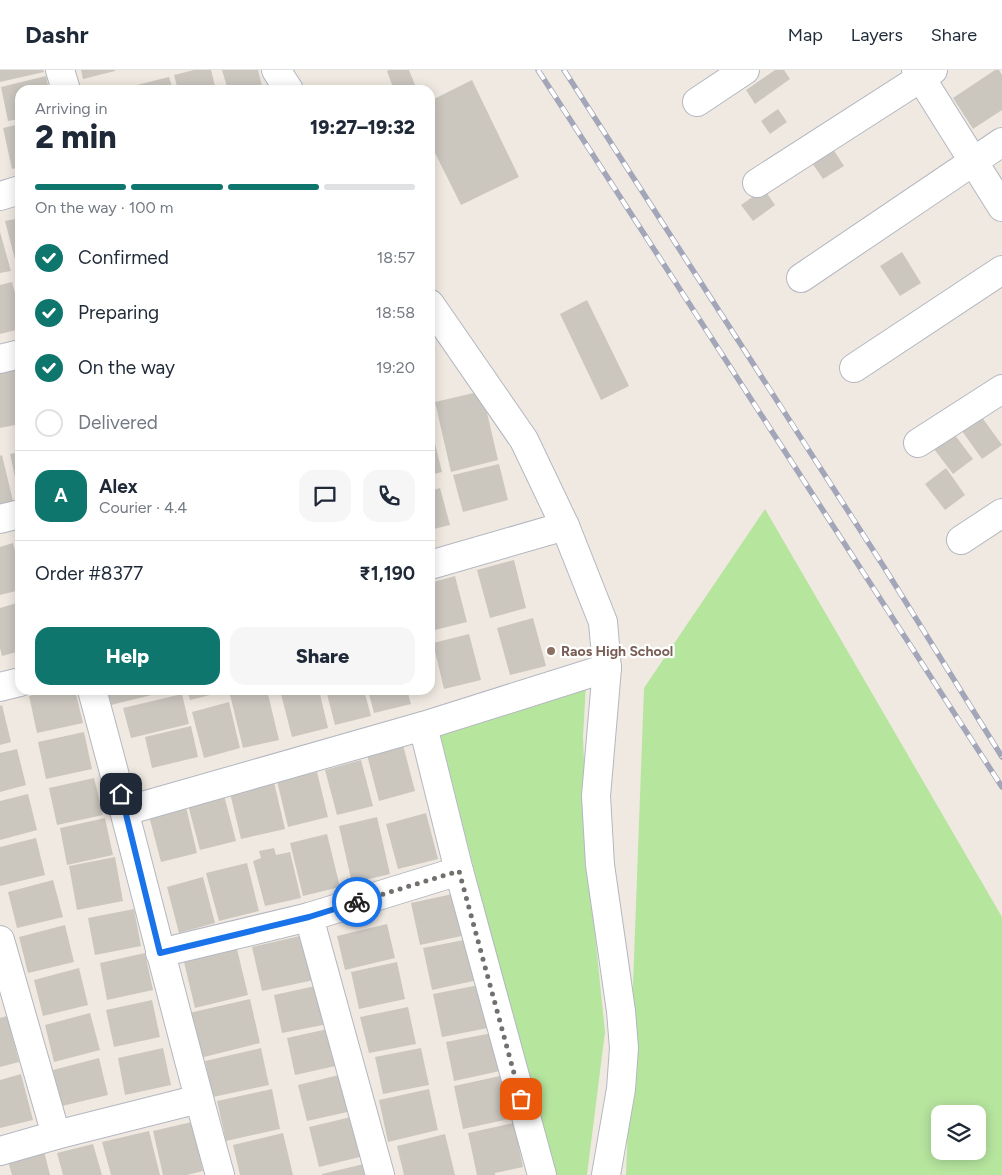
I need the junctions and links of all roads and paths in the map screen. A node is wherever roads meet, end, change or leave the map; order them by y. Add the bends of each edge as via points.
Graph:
1 (60, 70) edge
2 (276, 70) edge
3 (745, 70) edge
4 (923, 73) edge
5 (64, 85) edge
6 (286, 85) edge
7 (697, 102) dead end
8 (1002, 142) edge
9 (974, 161) junction
10 (757, 183) dead end
11 (15, 192) edge
12 (0, 196) edge
13 (1002, 207) edge
14 (1002, 270) edge
15 (801, 278) dead end
16 (435, 311) edge
17 (15, 355) edge
18 (0, 359) edge
19 (854, 368) dead end
20 (1002, 389) edge
21 (918, 443) dead end
22 (1002, 513) edge
23 (15, 515) edge
24 (0, 519) edge
25 (565, 526) junction
26 (961, 540) dead end
27 (435, 564) edge
28 (607, 668) junction
29 (15, 683) edge
30 (0, 687) edge
31 (93, 695) edge
32 (423, 726) junction
33 (126, 812) junction
34 (459, 871) junction
35 (309, 917) junction
36 (0, 940) edge
37 (160, 953) junction
38 (8, 996) edge
39 (199, 1099) junction
40 (56, 1135) junction
41 (0, 1151) edge
42 (220, 1175) edge
43 (380, 1175) edge
44 (542, 1175) edge
45 (606, 1175) edge

1 - 5 street
2 - 6 street
3 - 7 street
4 - 9 street
4 - 10 street
8 - 9 street
9 - 13 street
9 - 15 street
11 - 12 street
14 - 19 street
16 - 25 street via 524,440
17 - 18 street
20 - 21 street
22 - 26 street
23 - 24 street
25 - 27 street
25 - 28 street via 602,622
28 - 32 street
28 - 45 street via 596,796 600,865 622,1011 624,1048 621,1089
29 - 30 street
31 - 33 street
32 - 33 street
32 - 34 street
33 - 37 street
34 - 35 street
34 - 44 street
35 - 37 street
35 - 43 street
36 - 38 street
37 - 39 street
38 - 40 street
39 - 40 street
39 - 42 street
40 - 41 street

